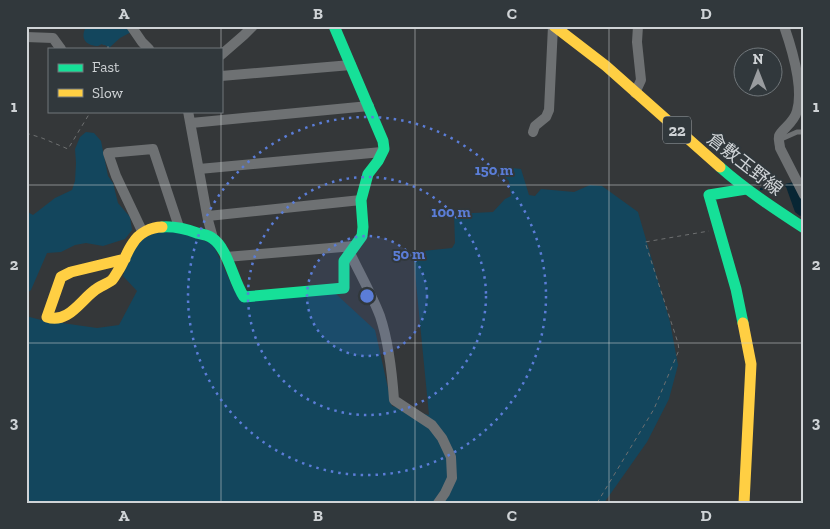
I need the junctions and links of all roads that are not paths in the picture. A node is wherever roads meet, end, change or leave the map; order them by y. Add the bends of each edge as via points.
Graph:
1 (132, 26) edge
2 (253, 26) edge
3 (334, 26) edge
4 (554, 26) edge
5 (638, 26) edge
6 (784, 26) edge
7 (26, 37) edge
8 (60, 48) edge
9 (147, 48) edge
10 (222, 54) edge
11 (799, 60) edge
12 (351, 65) junction
13 (222, 76) edge
14 (635, 93) junction
15 (369, 106) junction
16 (188, 112) edge
17 (190, 123) junction
18 (533, 132) dead end
19 (804, 132) edge
20 (779, 140) junction
21 (382, 152) junction
22 (199, 169) junction
23 (746, 189) junction
24 (804, 195) edge
25 (362, 200) junction
26 (208, 216) junction
27 (801, 222) edge
28 (179, 228) junction
29 (143, 233) junction
30 (213, 238) junction
31 (352, 250) junction
32 (226, 257) junction
33 (125, 259) junction
34 (438, 503) edge
35 (744, 503) edge

1 - 9 street
2 - 10 street
3 - 12 street
4 - 14 street, 倉敷玉野線 / 22
4 - 18 street via 549,110
5 - 14 street via 641,80
6 - 11 street
7 - 8 street via 53,38
11 - 20 street via 798,109
12 - 13 street
12 - 15 street
14 - 23 street, 倉敷玉野線 / 22
15 - 17 street
15 - 21 street via 384,141
16 - 17 street
17 - 22 street
19 - 20 lane
20 - 24 street
21 - 22 street
21 - 25 street via 368,174
22 - 26 street
23 - 27 street, 倉敷玉野線 / 22
23 - 35 street via 709,195 736,289 751,364
25 - 26 street
25 - 31 street via 364,227
26 - 30 street
28 - 29 street via 155,227
28 - 29 street via 153,149 108,153
28 - 30 street
29 - 33 street via 133,242
30 - 32 street
31 - 32 street
31 - 32 street via 344,261 344,288 244,297 238,290
31 - 34 street via 387,339 394,400 432,425 451,457 452,478
33 - 33 street via 112,280 73,311 60,318 47,317 61,277

